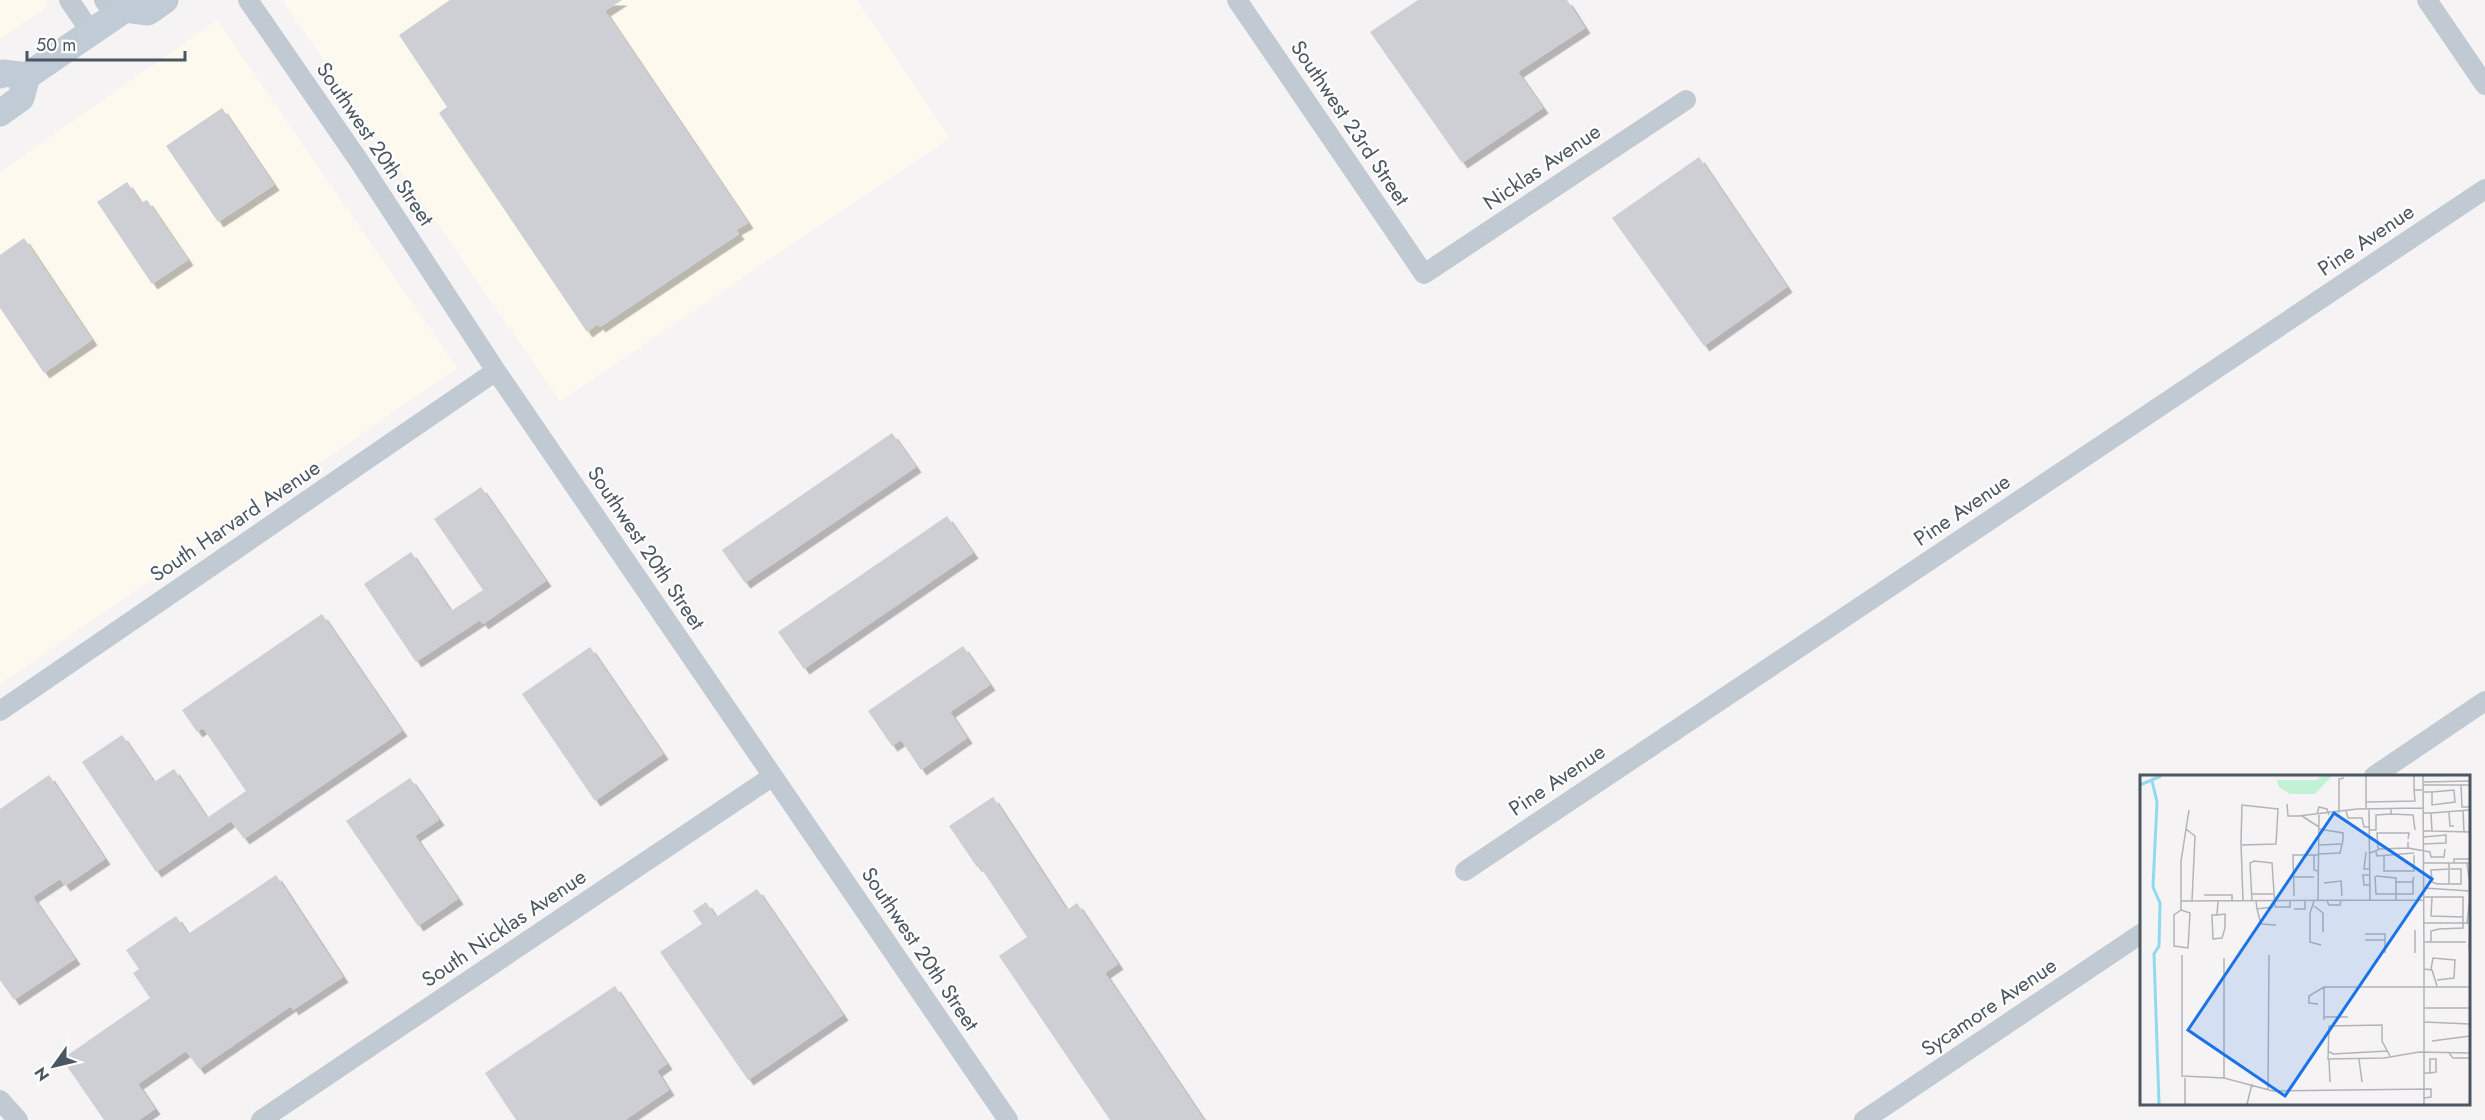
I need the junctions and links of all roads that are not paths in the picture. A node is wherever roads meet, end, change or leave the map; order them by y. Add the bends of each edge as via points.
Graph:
1 (69, 0) edge
2 (165, 0) edge
3 (248, 0) edge
4 (1237, 0) edge
5 (2427, 0) edge
6 (118, 6) edge
7 (91, 32) junction
8 (0, 75) edge
9 (27, 76) junction
10 (2485, 85) edge
11 (1686, 100) dead end
12 (0, 112) edge
13 (2485, 189) edge
14 (1424, 274) joint
15 (496, 371) junction
16 (2485, 701) edge
17 (0, 711) edge
18 (2377, 775) edge
19 (773, 776) junction
20 (1465, 871) dead end
21 (2140, 934) edge
22 (0, 1100) edge
23 (18, 1120) edge
24 (261, 1120) edge
25 (1008, 1120) edge
26 (1864, 1120) edge

1 - 7 street
2 - 6 main road via 148,12
3 - 15 street, Southwest 20th Street
4 - 14 street, Southwest 23rd Street
5 - 10 street
6 - 7 main road
7 - 9 main road
8 - 9 main road
9 - 12 main road via 21,98
11 - 14 street, Nicklas Avenue
13 - 20 street, Pine Avenue
15 - 17 street, South Harvard Avenue
15 - 19 street, Southwest 20th Street
16 - 18 street
19 - 24 street, South Nicklas Avenue
19 - 25 street, Southwest 20th Street
21 - 26 street, Sycamore Avenue
22 - 23 street

